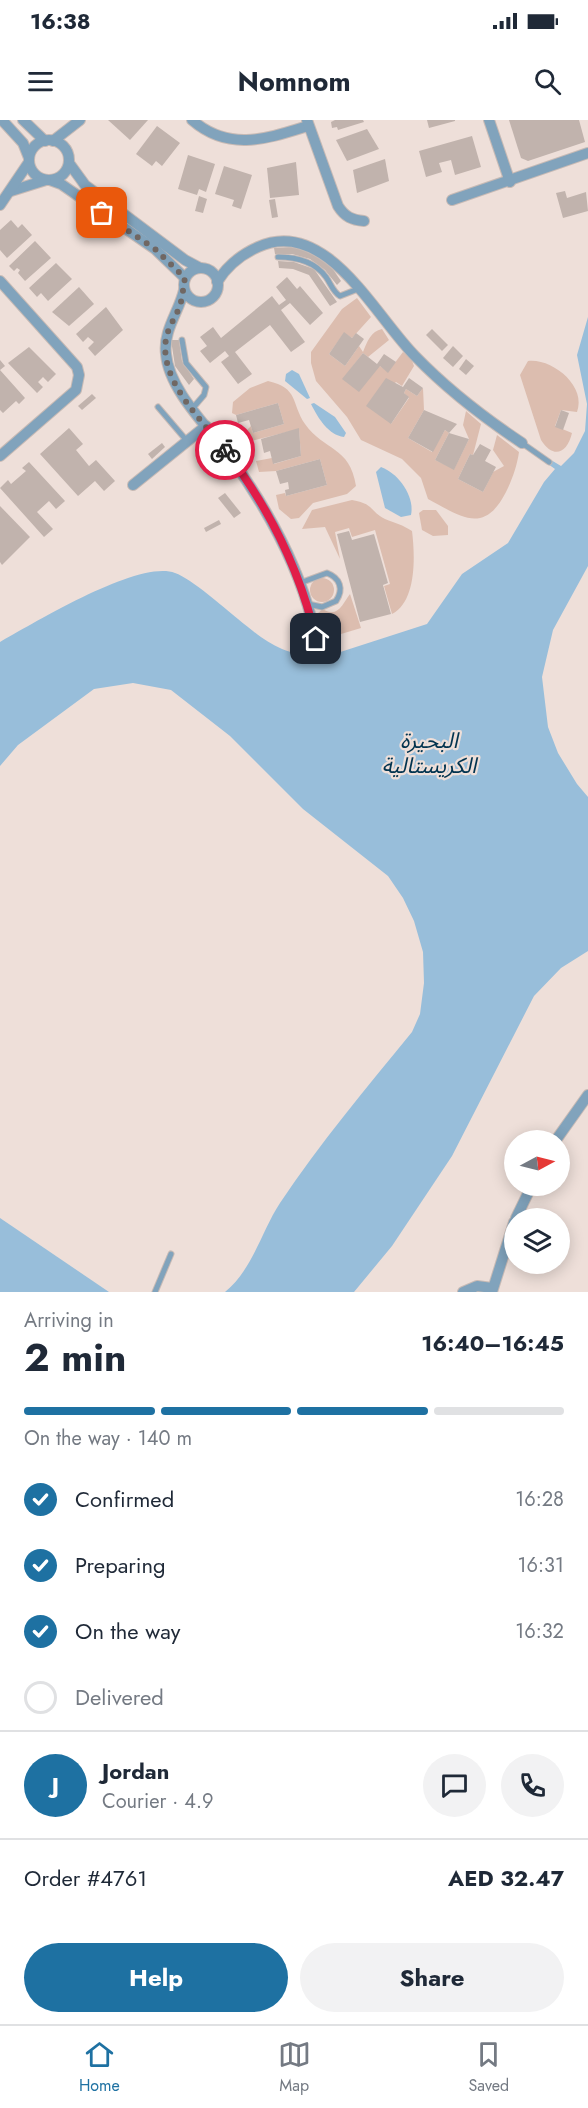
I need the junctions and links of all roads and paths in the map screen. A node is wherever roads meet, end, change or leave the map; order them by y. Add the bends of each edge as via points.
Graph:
1 (2, 120) edge
2 (23, 120) edge
3 (192, 120) edge
4 (489, 120) edge
5 (80, 121) edge
6 (308, 123) edge
7 (49, 141) junction
8 (588, 153) edge
9 (68, 158) junction
10 (29, 160) junction
11 (48, 180) junction
12 (510, 182) junction
13 (11, 191) junction
14 (452, 200) dead end
15 (0, 205) edge
16 (364, 221) dead end
17 (278, 257) dead end
18 (230, 265) junction
19 (204, 270) junction
20 (0, 281) edge
21 (217, 282) junction
22 (185, 284) junction
23 (358, 289) junction
24 (194, 301) junction
25 (176, 314) junction
26 (183, 340) dead end
27 (158, 407) dead end
28 (192, 409) junction
29 (206, 426) junction
30 (187, 441) junction
31 (522, 443) joint
32 (0, 456) edge
33 (549, 462) dead end
34 (133, 485) dead end
35 (300, 583) junction
36 (307, 603) junction
37 (312, 621) joint
38 (318, 647) dead end
39 (588, 1095) edge
40 (563, 1130) edge
41 (504, 1253) edge
42 (171, 1254) dead end
43 (492, 1290) edge
44 (155, 1292) edge
45 (463, 1292) edge

1 - 10 street via 23,143
2 - 7 street
3 - 6 street via 217,137 251,142
4 - 12 street
5 - 7 street
5 - 9 street
6 - 16 street via 338,206 344,215
7 - 9 street via 62,145
7 - 10 street via 34,147
8 - 12 street
9 - 11 street via 62,175
9 - 19 street via 85,185 185,261
10 - 11 street via 35,174
10 - 13 street
11 - 13 street
11 - 22 street via 62,184 150,246
12 - 14 street
13 - 15 street
17 - 23 lane via 313,265 340,296
18 - 19 street
18 - 21 street
18 - 23 street via 265,244 299,243 320,250 338,264
19 - 21 street
19 - 22 street via 194,270
20 - 32 street via 77,367 79,375 76,390
21 - 24 street via 211,298
22 - 24 street
22 - 25 street
23 - 31 street via 430,372 473,409
24 - 25 street
25 - 28 street via 167,334 166,358
26 - 28 lane via 186,363 206,387
27 - 30 lane
28 - 29 street
29 - 30 street
29 - 35 street via 259,500
30 - 34 street
31 - 33 lane
35 - 36 street
35 - 36 lane via 327,573 340,584 336,601 322,607
36 - 37 street
37 - 38 lane
39 - 40 street
41 - 43 street
42 - 44 lane
43 - 45 street via 477,1286

